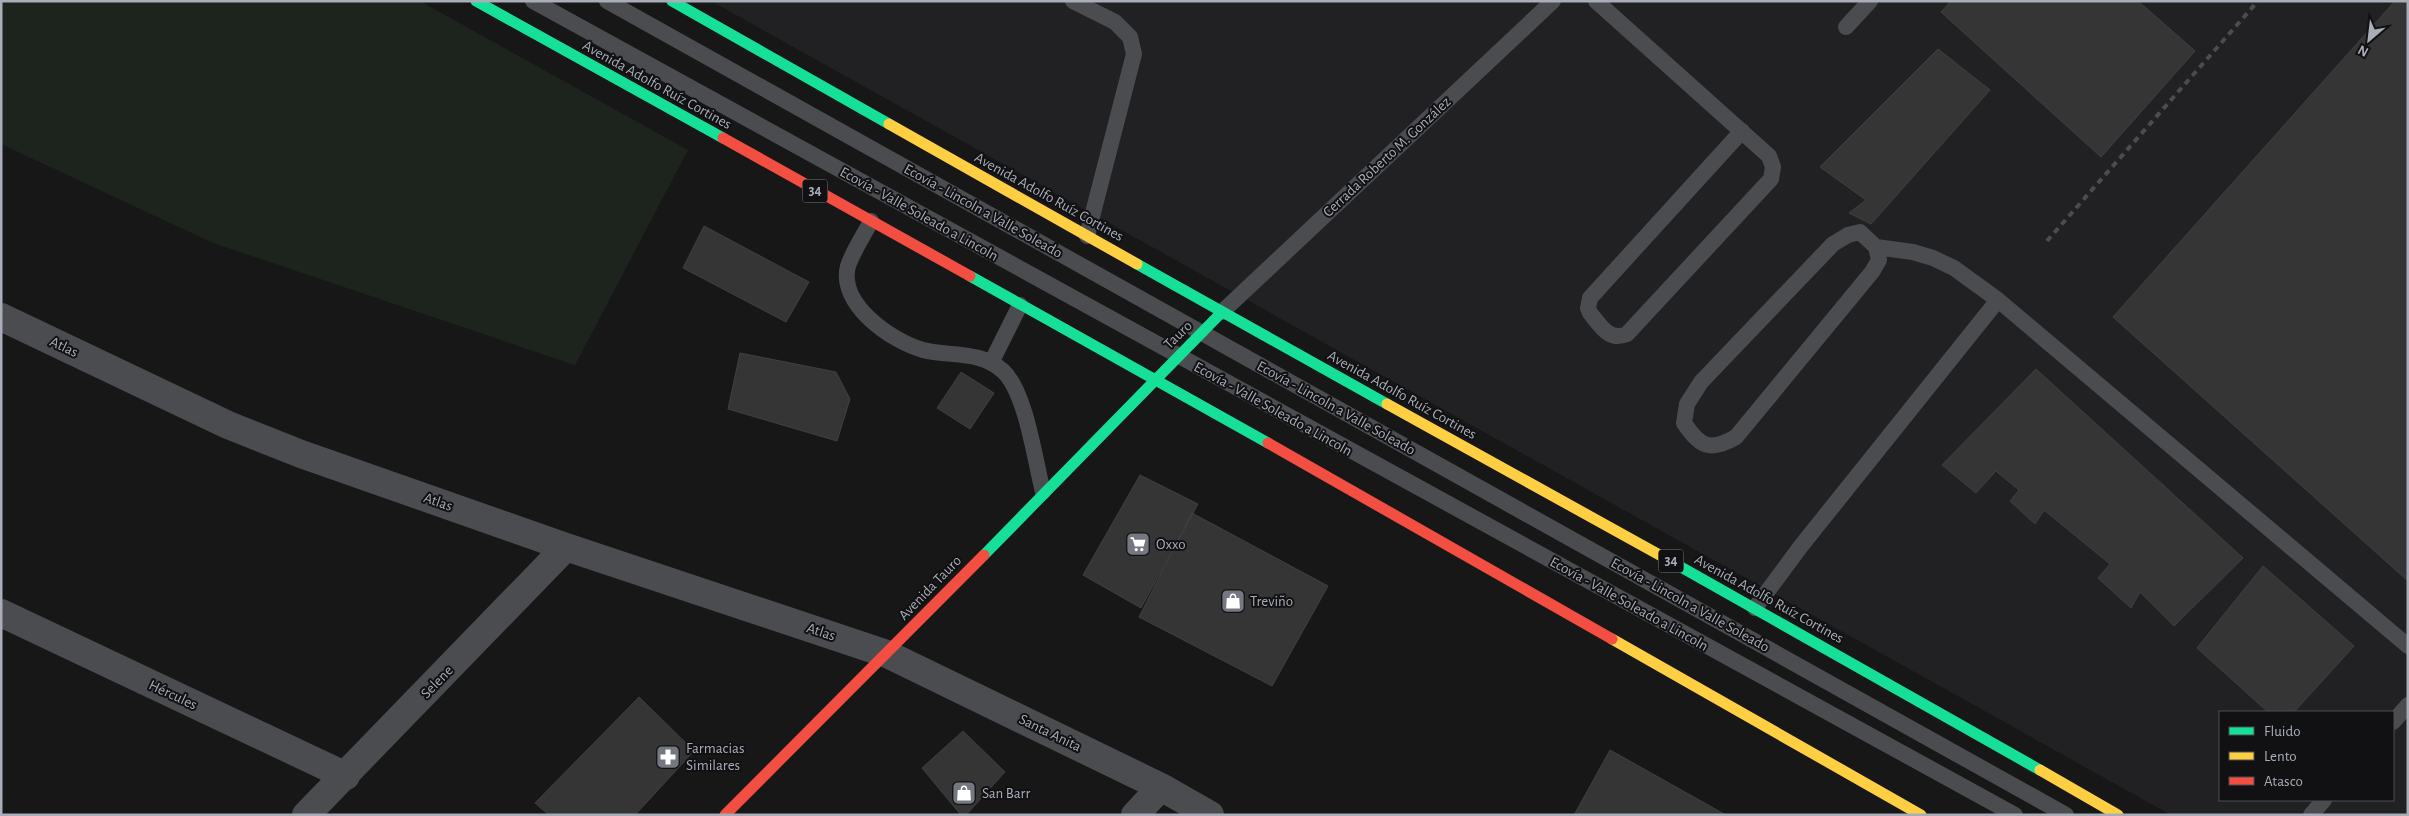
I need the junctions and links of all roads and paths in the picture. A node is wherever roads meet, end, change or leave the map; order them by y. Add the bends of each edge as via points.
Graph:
1 (476, 1) edge
2 (533, 1) edge
3 (607, 1) edge
4 (672, 1) edge
5 (1073, 1) edge
6 (1553, 1) edge
7 (1596, 1) edge
8 (1870, 1) edge
9 (1846, 27) dead end
10 (1742, 131) junction
11 (871, 221) junction
12 (1087, 236) junction
13 (1876, 247) junction
14 (1998, 300) junction
15 (1020, 305) junction
16 (1222, 312) junction
17 (1, 317) edge
18 (1201, 333) junction
19 (1178, 357) junction
20 (991, 363) junction
21 (1155, 380) junction
22 (1043, 492) junction
23 (566, 547) junction
24 (1755, 608) junction
25 (1, 613) edge
26 (2408, 646) edge
27 (888, 654) junction
28 (2408, 705) edge
29 (2394, 721) edge
30 (346, 776) junction
31 (1161, 787) junction
32 (2323, 801) edge
33 (306, 815) edge
34 (725, 815) edge
35 (1135, 815) edge
36 (1210, 815) edge
37 (1921, 815) edge
38 (2015, 815) edge
39 (2066, 815) edge
40 (2118, 815) edge
41 (2311, 815) edge

1 - 11 main road, Avenida Adolfo Ruíz Cortines / 34
2 - 19 lane, Ecovía - Valle Soleado a Lincoln
3 - 18 lane, Ecovía - Lincoln a Valle Soleado
4 - 12 main road, Avenida Adolfo Ruíz Cortines / 34
5 - 12 lane via 1115,22 1130,37 1134,54
6 - 16 lane, Cerrada Roberto M. González
7 - 10 lane
8 - 9 lane
10 - 10 lane via 1590,298 1590,313 1612,336 1627,334 1770,179 1773,167 1769,156
11 - 15 main road, Avenida Adolfo Ruíz Cortines / 34
11 - 20 lane via 848,266 847,280 851,295 865,313 877,326 906,344 923,350 978,357
12 - 16 main road, Avenida Adolfo Ruíz Cortines / 34
13 - 13 lane via 1860,232 1840,238 1833,244 1701,382 1687,404 1684,423 1693,436 1706,446 1721,446 1736,437 1872,272 1879,260
13 - 14 lane via 1933,258 1954,268
14 - 24 lane
14 - 26 lane
15 - 20 lane
15 - 21 main road, Avenida Adolfo Ruíz Cortines / 34
16 - 18 main road, Tauro
16 - 24 main road, Avenida Adolfo Ruíz Cortines / 34
17 - 23 street, Atlas via 228,425
18 - 19 main road, Tauro
18 - 39 lane, Ecovía - Lincoln a Valle Soleado
19 - 21 main road, Tauro
19 - 38 lane, Ecovía - Valle Soleado a Lincoln
20 - 22 lane via 1003,371 1015,386
21 - 22 main road, Avenida Tauro
21 - 37 main road, Avenida Adolfo Ruíz Cortines / 34
22 - 27 main road, Avenida Tauro
23 - 27 street, Atlas
23 - 30 street, Selene
24 - 40 main road, Avenida Adolfo Ruíz Cortines / 34
25 - 30 street, Hércules
27 - 31 street, Santa Anita
27 - 34 main road, Avenida Tauro
28 - 29 lane
30 - 33 street, Selene
31 - 35 street
31 - 36 street, Santa Anita
32 - 41 lane

